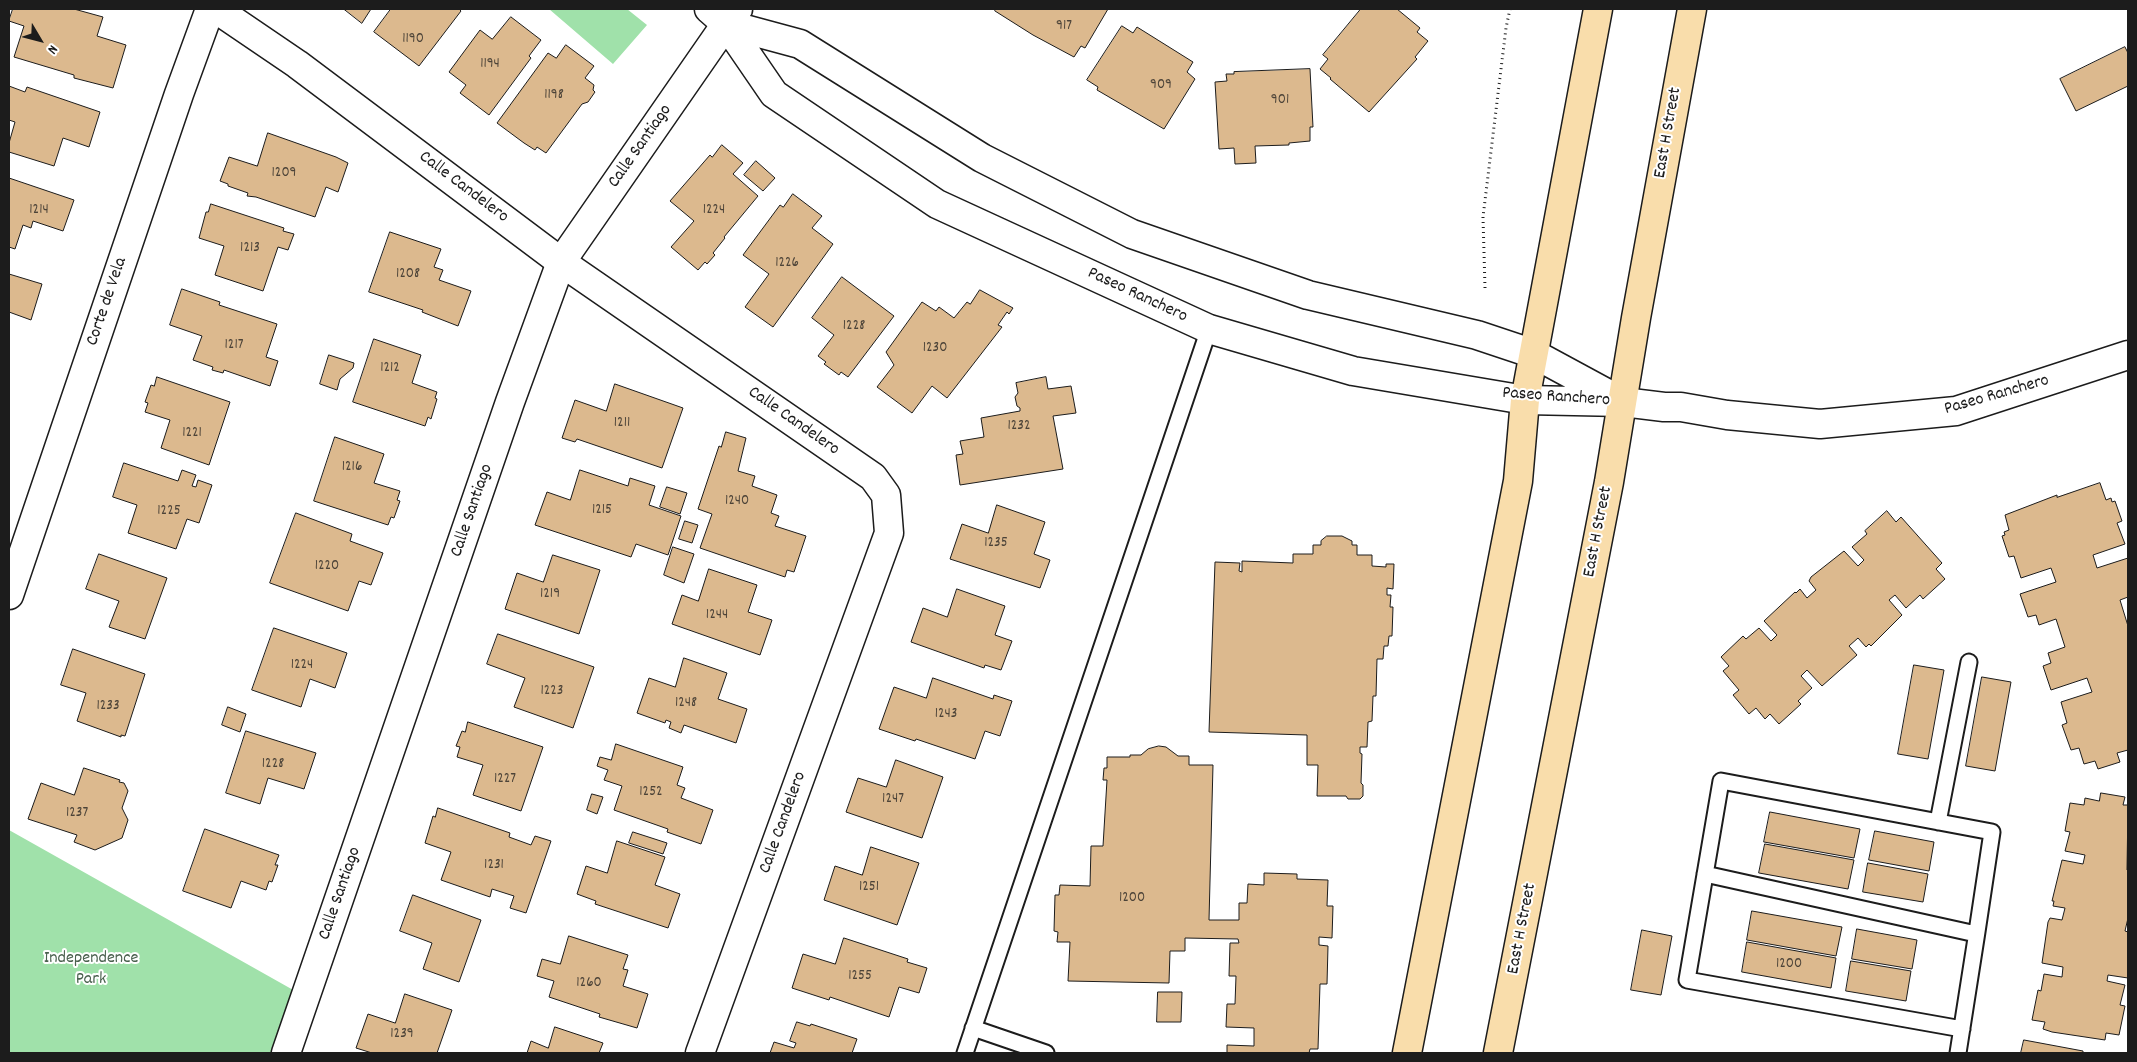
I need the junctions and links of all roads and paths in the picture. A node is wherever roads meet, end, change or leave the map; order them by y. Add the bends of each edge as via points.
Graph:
1 (210, 9) edge
2 (216, 9) edge
3 (1510, 9) edge
4 (1598, 9) edge
5 (1692, 9) edge
6 (724, 14) edge
7 (561, 262) junction
8 (1485, 288) dead end
9 (1209, 329) junction
10 (1534, 354) junction
11 (2128, 357) edge
12 (1525, 400) junction
13 (1623, 402) junction
14 (9, 595) edge
15 (1969, 662) dead end
16 (1938, 822) junction
17 (1705, 874) junction
18 (1976, 934) junction
19 (973, 1028) junction
20 (1962, 1029) junction
21 (286, 1053) edge
22 (700, 1053) edge
23 (965, 1053) edge
24 (1046, 1053) edge
25 (1407, 1053) edge
26 (1498, 1053) edge
27 (1958, 1053) edge

1 - 14 street, Corte de Vela
2 - 7 street, Calle Candelero via 298,64
3 - 8 path via 1483,217
4 - 10 main road
5 - 13 main road, East H Street
6 - 7 street, Calle Santiago
6 - 9 street, Paseo Ranchero via 774,94 937,204
6 - 10 street, Paseo Ranchero via 800,44 982,158 1132,234 1308,295 1477,335
7 - 21 street, Calle Santiago
7 - 22 street, Calle Candelero via 873,477 886,495 889,533
9 - 12 street, Paseo Ranchero via 1353,371
9 - 19 lane
10 - 12 main road
10 - 13 street, Paseo Ranchero
11 - 13 street, Paseo Ranchero via 1956,411 1820,424
12 - 13 street, Paseo Ranchero
12 - 25 main road via 1518,481
13 - 26 main road, East H Street
15 - 16 lane
16 - 17 lane via 1721,781
16 - 18 lane via 1992,832
17 - 18 lane
17 - 20 lane via 1687,980
18 - 20 lane
19 - 23 lane
19 - 24 lane
20 - 27 lane

